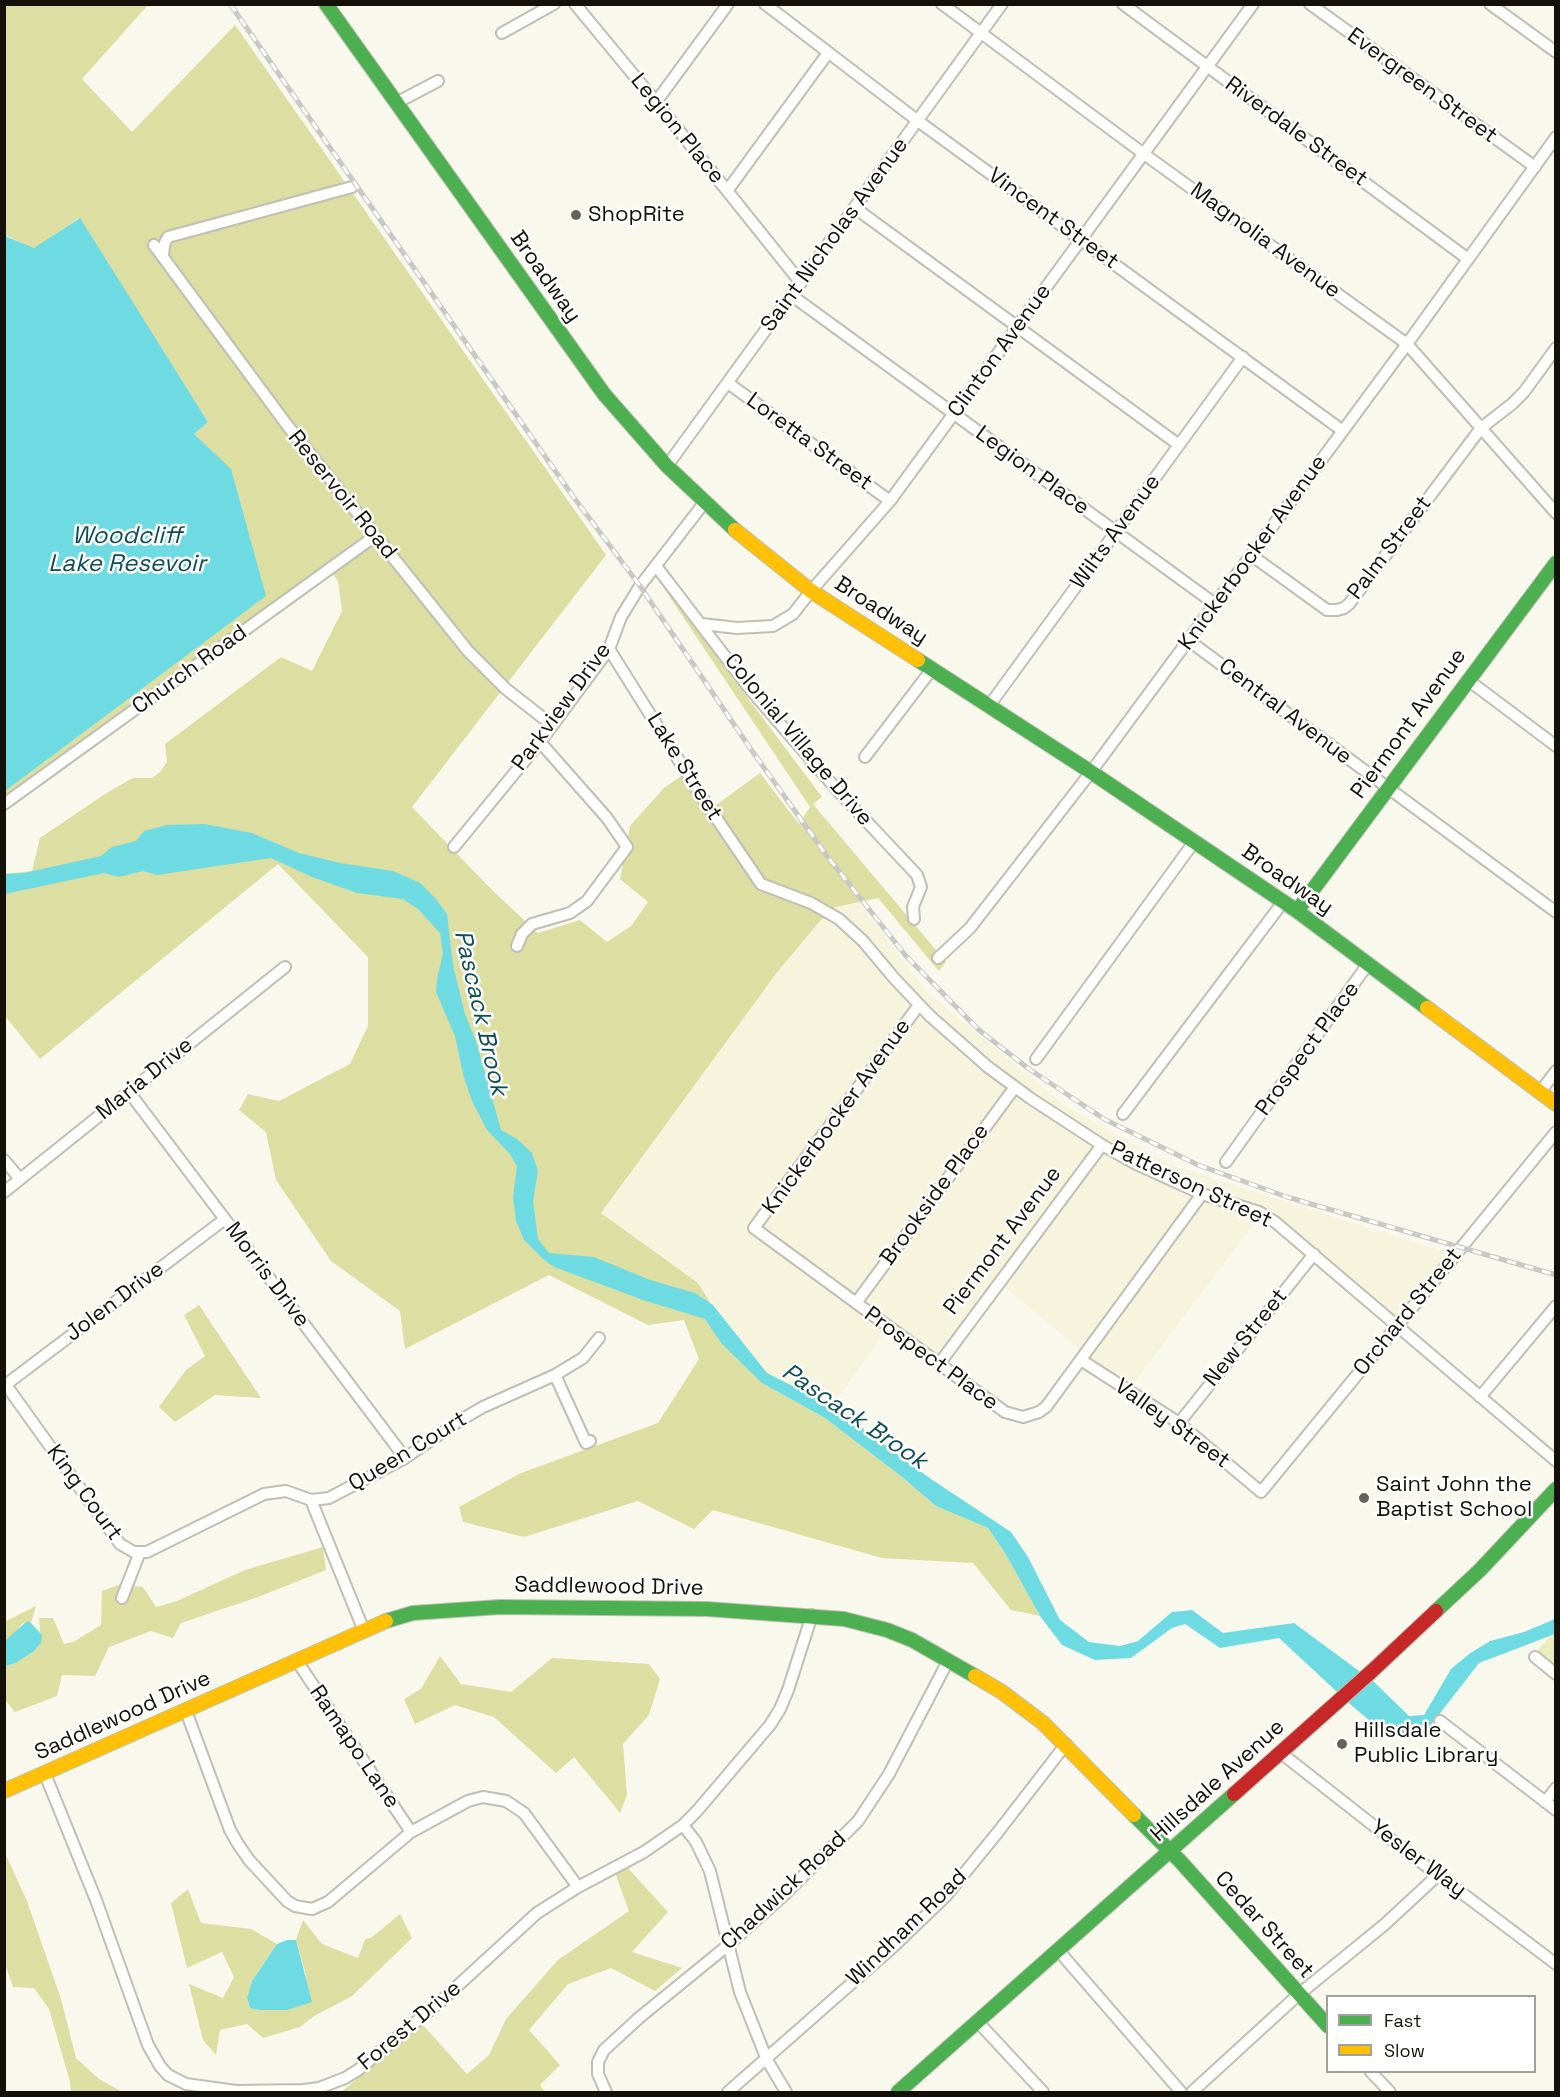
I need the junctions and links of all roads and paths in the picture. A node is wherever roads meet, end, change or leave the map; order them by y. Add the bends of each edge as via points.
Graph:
1 (554, 4) edge
2 (575, 4) edge
3 (728, 4) edge
4 (765, 4) edge
5 (942, 4) edge
6 (1002, 4) edge
7 (1123, 4) edge
8 (1253, 4) edge
9 (1310, 4) edge
10 (1490, 4) edge
11 (328, 5) edge
12 (501, 33) dead end
13 (981, 33) junction
14 (1556, 52) edge
15 (828, 53) junction
16 (1207, 67) junction
17 (438, 81) dead end
18 (656, 102) junction
19 (396, 103) junction
20 (918, 121) junction
21 (1556, 137) edge
22 (1144, 154) junction
23 (1534, 167) junction
24 (352, 187) dead end
25 (728, 191) junction
26 (855, 208) junction
27 (1081, 240) junction
28 (154, 245) dead end
29 (162, 257) junction
30 (1468, 259) junction
31 (801, 283) junction
32 (791, 295) junction
33 (1017, 327) junction
34 (1407, 344) junction
35 (1556, 348) edge
36 (1243, 357) junction
37 (728, 382) junction
38 (954, 414) junction
39 (1481, 428) junction
40 (1343, 431) junction
41 (1179, 445) junction
42 (667, 466) junction
43 (890, 501) junction
44 (704, 503) junction
45 (1556, 513) edge
46 (1116, 532) junction
47 (375, 536) junction
48 (1251, 555) junction
49 (1556, 562) edge
50 (656, 566) junction
51 (811, 591) junction
52 (1215, 604) junction
53 (702, 624) junction
54 (1188, 640) junction
55 (609, 649) junction
56 (932, 669) junction
57 (1468, 680) junction
58 (989, 706) junction
59 (552, 725) junction
60 (540, 742) junction
61 (1556, 746) edge
62 (865, 757) dead end
63 (1091, 772) junction
64 (1388, 789) junction
65 (4, 804) edge
66 (1194, 842) junction
67 (454, 847) dead end
68 (761, 884) joint
69 (1282, 902) junction
70 (1296, 910) junction
71 (1556, 912) edge
72 (914, 919) dead end
73 (517, 946) dead end
74 (938, 958) dead end
75 (1368, 964) junction
76 (285, 967) dead end
77 (919, 1005) junction
78 (1036, 1059) dead end
79 (1556, 1071) edge
80 (1015, 1087) junction
81 (129, 1092) junction
82 (1540, 1092) junction
83 (1556, 1104) edge
84 (1123, 1114) dead end
85 (1556, 1132) edge
86 (1102, 1144) junction
87 (4, 1160) edge
88 (1226, 1162) dead end
89 (21, 1179) junction
90 (4, 1192) edge
91 (1202, 1194) junction
92 (225, 1219) junction
93 (754, 1228) joint
94 (1314, 1254) junction
95 (856, 1303) junction
96 (1556, 1306) edge
97 (1398, 1326) junction
98 (599, 1338) dead end
99 (1081, 1359) junction
100 (939, 1364) junction
101 (555, 1375) junction
102 (5, 1385) edge
103 (1480, 1397) junction
104 (1179, 1423) junction
105 (590, 1441) dead end
106 (405, 1458) junction
107 (1556, 1461) edge
108 (1556, 1489) edge
109 (1261, 1492) joint
110 (311, 1500) junction
111 (140, 1552) junction
112 (122, 1598) dead end
113 (812, 1615) junction
114 (364, 1631) junction
115 (1535, 1658) dead end
116 (297, 1661) junction
117 (948, 1661) junction
118 (1556, 1674) edge
119 (186, 1711) junction
120 (1440, 1721) dead end
121 (1066, 1744) junction
122 (1281, 1753) junction
123 (45, 1774) junction
124 (1556, 1788) edge
125 (4, 1791) edge
126 (1545, 1802) junction
127 (1556, 1810) edge
128 (683, 1825) junction
129 (411, 1832) junction
130 (1170, 1851) junction
131 (1438, 1875) junction
132 (578, 1887) junction
133 (727, 1946) junction
134 (1058, 1950) junction
135 (1556, 1964) edge
136 (1298, 1995) junction
137 (978, 2022) junction
138 (1326, 2024) edge
139 (767, 2060) junction
140 (1372, 2073) edge
141 (606, 2092) edge
142 (728, 2092) edge
143 (786, 2092) edge
144 (898, 2092) edge
145 (1043, 2092) edge
146 (1181, 2092) edge
147 (1192, 2092) edge
148 (1390, 2092) edge

1 - 12 street
2 - 18 street, Legion Place
3 - 18 street
4 - 15 street, Vincent Street
5 - 13 street, Magnolia Avenue
6 - 13 street, Saint Nicholas Avenue
7 - 16 street, Riverdale Street
8 - 16 street, Clinton Avenue
9 - 23 street, Evergreen Street
10 - 14 street
11 - 19 street, Broadway
13 - 20 street, Saint Nicholas Avenue
13 - 22 street, Magnolia Avenue
15 - 20 street, Vincent Street
15 - 25 street
16 - 22 street, Clinton Avenue
16 - 30 street, Riverdale Street
17 - 19 street
18 - 25 street, Legion Place
19 - 42 street, Broadway via 584,367
20 - 26 street, Saint Nicholas Avenue
20 - 27 street, Vincent Street
21 - 23 street, Knickerbocker Avenue
22 - 27 street, Clinton Avenue
22 - 34 street, Magnolia Avenue
23 - 30 street, Knickerbocker Avenue
24 - 29 street via 168,237
25 - 31 street, Legion Place
26 - 31 street, Saint Nicholas Avenue
26 - 33 street
27 - 33 street, Clinton Avenue
27 - 36 street, Vincent Street
28 - 29 street, Reservoir Road
29 - 47 street, Reservoir Road
30 - 34 street, Knickerbocker Avenue
31 - 32 street, Saint Nicholas Avenue
32 - 37 street, Saint Nicholas Avenue
32 - 38 street, Legion Place
33 - 38 street, Clinton Avenue
33 - 41 street
34 - 39 street, Magnolia Avenue
34 - 40 street, Knickerbocker Avenue
35 - 39 street, Palm Street via 1524,392
36 - 40 street, Vincent Street
36 - 41 street, Wilts Avenue
37 - 42 street, Saint Nicholas Avenue
37 - 43 street, Loretta Street
38 - 43 street, Clinton Avenue
38 - 46 street, Legion Place
39 - 45 street, Magnolia Avenue
39 - 48 street, Palm Street via 1344,608 1327,609
40 - 48 street, Knickerbocker Avenue
41 - 46 street, Wilts Avenue
42 - 44 street, Broadway
43 - 51 street, Clinton Avenue
44 - 50 street, Parkview Drive
44 - 51 street, Broadway
46 - 52 street, Legion Place
46 - 58 street, Wilts Avenue
47 - 59 street, Reservoir Road via 475,658 506,690
47 - 65 street, Church Road
48 - 52 street, Knickerbocker Avenue
49 - 57 street, Piermont Avenue
50 - 53 street, Colonial Village Drive
50 - 55 street, Parkview Drive via 621,617
51 - 53 street, Clinton Avenue via 793,614 773,626 737,628
51 - 56 street, Broadway
52 - 54 street, Knickerbocker Avenue
53 - 72 street, Colonial Village Drive via 750,689 917,875 921,887 913,907
54 - 63 street, Knickerbocker Avenue
54 - 64 street, Central Avenue
55 - 59 street, Parkview Drive
55 - 68 street, Lake Street
56 - 58 street, Broadway
56 - 62 street
57 - 61 street
57 - 64 street, Piermont Avenue
58 - 63 street, Broadway
59 - 60 street, Parkview Drive
60 - 67 street, Parkview Drive
60 - 73 street via 607,818 627,847 586,901 570,913 532,924
63 - 66 street, Broadway
63 - 74 street, Knickerbocker Avenue via 970,928
64 - 70 street, Piermont Avenue
64 - 71 street, Central Avenue
66 - 69 street, Broadway
66 - 78 street
68 - 77 street, Patterson Street via 811,903 839,919
69 - 70 street, Broadway
69 - 84 street
70 - 75 street, Broadway
75 - 82 street, Broadway
75 - 88 street, Prospect Place
76 - 81 street, Maria Drive
77 - 80 street, Patterson Street
77 - 93 street, Knickerbocker Avenue
79 - 82 street
80 - 86 street, Patterson Street
80 - 95 street, Brookside Place
81 - 89 street, Maria Drive
81 - 92 street, Morris Drive
82 - 83 street, Broadway
85 - 97 street, Orchard Street
86 - 91 street, Patterson Street
86 - 100 street, Piermont Avenue
87 - 89 street
89 - 90 street, Maria Drive
91 - 94 street, Patterson Street via 1259,1212
91 - 99 street, Prospect Place
92 - 102 street, Jolen Drive
92 - 106 street, Morris Drive
93 - 95 street, Prospect Place
94 - 97 street, Patterson Street
94 - 104 street, New Street
95 - 100 street, Prospect Place
96 - 103 street
97 - 103 street, Patterson Street
97 - 109 street, Orchard Street
98 - 101 street, Queen Court via 583,1358
99 - 100 street, Prospect Place via 1046,1407 1023,1417 1005,1412
99 - 104 street, Valley Street
101 - 105 street via 586,1443
101 - 106 street, Queen Court via 483,1407
102 - 111 street, King Court via 120,1544
103 - 107 street, Patterson Street
104 - 109 street, Valley Street
106 - 110 street, Queen Court via 329,1498
108 - 122 street, Hillsdale Avenue via 1480,1570
110 - 111 street via 286,1491 264,1494 153,1550
110 - 114 street
111 - 112 street, King Court
113 - 114 street, Saddlewood Drive via 707,1609 461,1608 413,1613
113 - 117 street, Saddlewood Drive via 887,1630
113 - 128 street, Forest Drive via 780,1709
114 - 116 street, Saddlewood Drive
115 - 118 street
116 - 119 street, Saddlewood Drive
116 - 129 street, Ramapo Lane
117 - 121 street, Saddlewood Drive via 1008,1697
117 - 133 street, Chadwick Road via 889,1774 858,1821
119 - 123 street, Saddlewood Drive
119 - 129 street via 230,1830 249,1860 287,1901 304,1909 320,1907
120 - 126 street
121 - 130 street, Saddlewood Drive
121 - 139 street, Windham Road via 945,1897
122 - 130 street, Hillsdale Avenue
122 - 131 street, Yesler Way
123 - 125 street, Saddlewood Drive
123 - 132 street, Forest Drive via 153,2056 168,2074 186,2084 236,2091 304,2090 345,2078 441,2001 537,1913
124 - 126 street
126 - 127 street
128 - 132 street, Forest Drive via 644,1852
128 - 133 street via 710,1871
129 - 132 street via 471,1800 483,1797 506,1801 524,1813
130 - 134 street, Hillsdale Avenue
130 - 136 street, Cedar Street
131 - 135 street, Yesler Way
131 - 136 street
133 - 139 street
133 - 141 street, Chadwick Road via 604,2050 598,2074
134 - 137 street, Hillsdale Avenue
134 - 146 street
136 - 138 street, Cedar Street
136 - 147 street
137 - 144 street, Hillsdale Avenue
137 - 145 street
139 - 142 street, Windham Road
139 - 143 street
140 - 148 street

